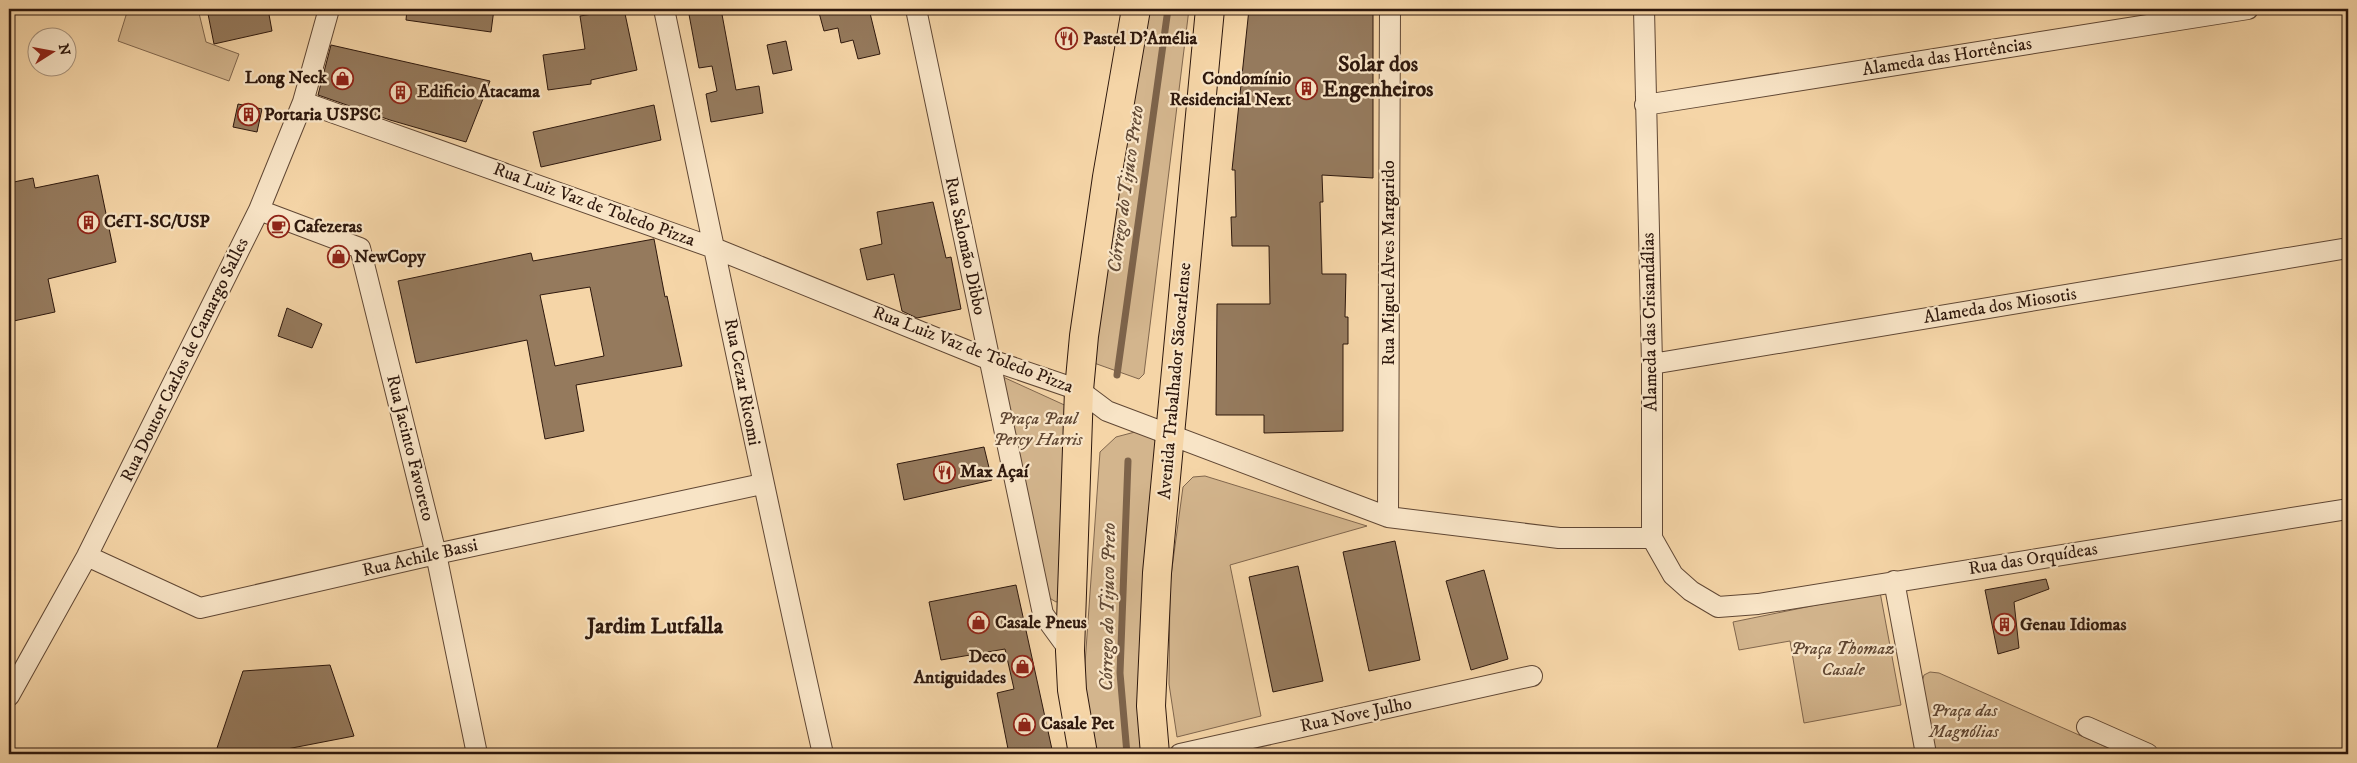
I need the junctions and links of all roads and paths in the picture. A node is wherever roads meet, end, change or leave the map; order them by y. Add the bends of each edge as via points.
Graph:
1 (328, 9) edge
2 (664, 9) edge
3 (916, 9) edge
4 (1136, 9) edge
5 (1210, 9) edge
6 (1390, 9) edge
7 (1644, 9) edge
8 (2248, 9) edge
9 (303, 102) junction
10 (1645, 105) junction
11 (259, 210) junction
12 (714, 248) junction
13 (2348, 248) edge
14 (988, 359) junction
15 (1652, 364) junction
16 (1078, 390) junction
17 (1170, 434) junction
18 (762, 484) junction
19 (2348, 509) edge
20 (1388, 517) junction
21 (1652, 538) junction
22 (436, 554) junction
23 (88, 556) junction
24 (1894, 581) junction
25 (1718, 607) joint
26 (1070, 651) junction
27 (1532, 676) dead end
28 (9, 696) edge
29 (2087, 727) dead end
30 (477, 754) edge
31 (822, 754) edge
32 (1083, 754) edge
33 (1155, 754) edge
34 (1180, 754) edge
35 (1926, 754) edge
36 (2148, 754) edge

1 - 9 street, Rua Doutor Carlos de Camargo Salles
2 - 12 street, Rua Cezar Ricomi
3 - 14 street, Rua Salomão Dibbo
4 - 16 main road via 1091,276
5 - 17 main road, Avenida Trabalhador Sãocarlense
6 - 20 street, Rua Miguel Alves Margarido
7 - 10 street, Alameda das Crisandálias
8 - 10 street, Alameda das Hortências
9 - 11 street, Rua Doutor Carlos de Camargo Salles
9 - 12 street, Rua Luiz Vaz de Toledo Pizza
10 - 15 street, Alameda das Crisandálias
11 - 22 street, Rua Jacinto Favoreto via 360,248
11 - 23 street, Rua Doutor Carlos de Camargo Salles
12 - 14 street, Rua Luiz Vaz de Toledo Pizza
12 - 18 street, Rua Cezar Ricomi
13 - 15 street, Alameda dos Miosotis
14 - 16 street, Rua Luiz Vaz de Toledo Pizza
14 - 26 street, Rua Salomão Dibbo via 1043,614
15 - 21 street, Alameda das Crisandálias
16 - 17 street, Rua Luiz Vaz de Toledo Pizza via 1107,411
16 - 26 main road
17 - 20 street, Rua Luiz Vaz de Toledo Pizza
17 - 33 main road, Avenida Trabalhador Sãocarlense via 1152,660
18 - 22 street, Rua Achile Bassi
18 - 31 street, Rua Cezar Ricomi
19 - 24 street, Rua das Orquídeas
20 - 21 street, Rua Luiz Vaz de Toledo Pizza via 1560,538
21 - 25 street, Alameda das Crisandálias via 1673,575 1691,592
22 - 23 street, Rua Achile Bassi via 200,608
22 - 30 street, Rua Jacinto Favoreto
23 - 28 street, Rua Doutor Carlos de Camargo Salles
24 - 25 street, Rua das Orquídeas via 1758,604
24 - 35 street
26 - 32 main road via 1072,690
27 - 34 street, Rua Nove Julho
29 - 36 street

